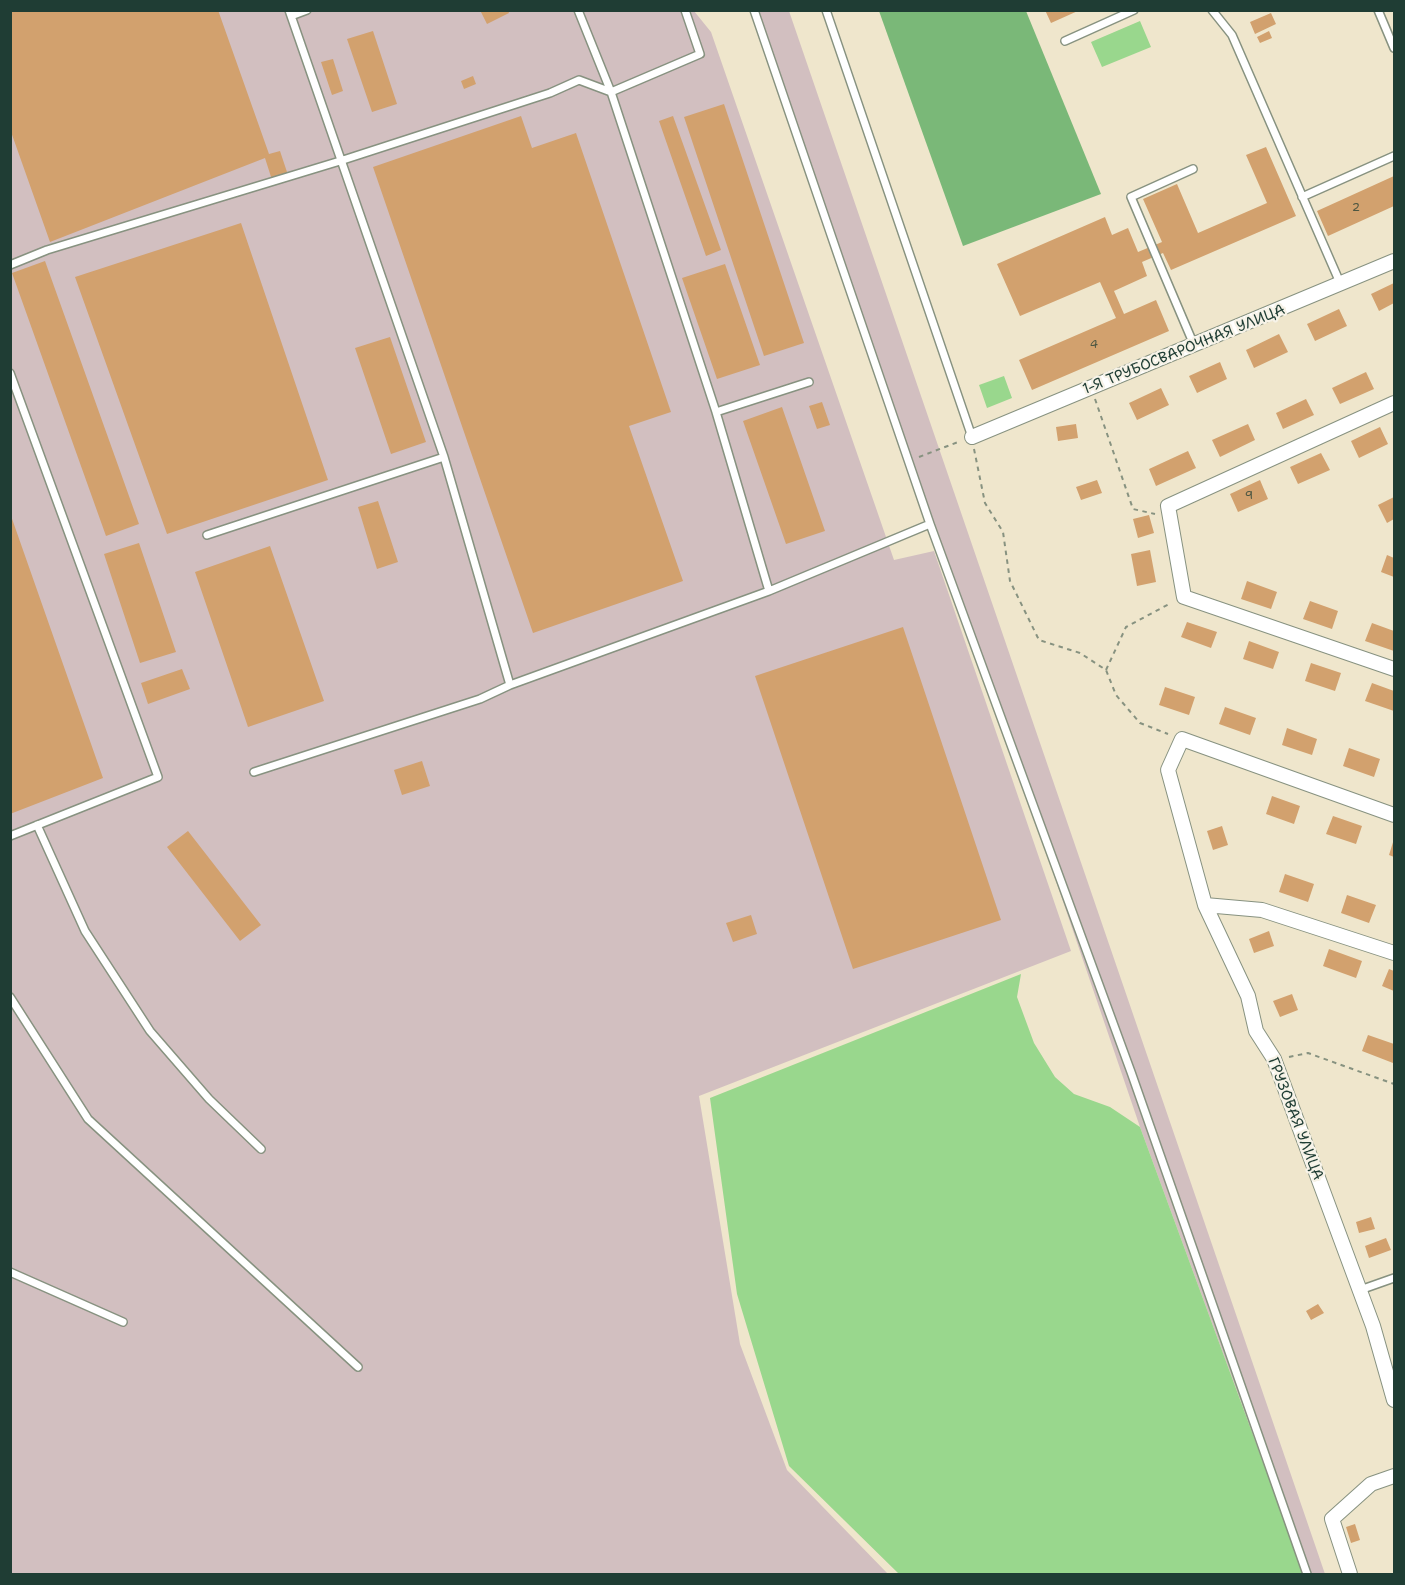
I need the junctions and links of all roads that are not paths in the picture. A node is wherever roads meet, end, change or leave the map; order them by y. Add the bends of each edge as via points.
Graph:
1 (307, 10) edge
2 (578, 10) edge
3 (685, 10) edge
4 (754, 10) edge
5 (826, 10) edge
6 (1134, 10) edge
7 (1212, 10) edge
8 (1378, 10) edge
9 (290, 13) edge
10 (1065, 41) dead end
11 (1395, 48) edge
12 (611, 92) junction
13 (1395, 156) edge
14 (340, 161) junction
15 (1193, 170) dead end
16 (1302, 197) junction
17 (1395, 261) edge
18 (10, 265) edge
19 (1341, 285) junction
20 (1194, 346) junction
21 (10, 373) edge
22 (809, 382) dead end
23 (1395, 404) edge
24 (716, 412) junction
25 (972, 437) joint
26 (444, 458) junction
27 (930, 524) junction
28 (207, 535) dead end
29 (769, 591) junction
30 (1395, 669) edge
31 (510, 685) junction
32 (254, 772) dead end
33 (1395, 814) edge
34 (37, 825) junction
35 (10, 836) edge
36 (1205, 905) junction
37 (1395, 953) edge
38 (10, 997) edge
39 (261, 1149) dead end
40 (10, 1272) edge
41 (1395, 1278) edge
42 (1360, 1290) junction
43 (123, 1322) dead end
44 (358, 1367) dead end
45 (1395, 1400) edge
46 (1395, 1476) edge
47 (1307, 1575) edge
48 (1350, 1575) edge

1 - 9 lane
2 - 12 lane
3 - 12 lane via 700,54
4 - 27 lane
5 - 25 lane
6 - 10 lane
7 - 16 lane via 1232,35
8 - 11 lane
9 - 14 lane
12 - 14 lane via 579,80 550,93
12 - 24 lane
13 - 16 lane
14 - 18 lane via 47,250
14 - 26 lane
15 - 20 lane via 1131,196
16 - 19 lane
17 - 19 street, 1-Я ТРУБОСВАРОЧНАЯ УЛИЦА
19 - 20 street, 1-Я ТРУБОСВАРОЧНАЯ УЛИЦА
20 - 25 street, 1-Я ТРУБОСВАРОЧНАЯ УЛИЦА
21 - 34 lane via 158,777
22 - 24 lane
23 - 30 street via 1169,511 1184,597
24 - 29 lane
26 - 28 lane
26 - 31 lane
27 - 29 lane
27 - 47 lane via 1131,1072
29 - 31 lane
31 - 32 lane via 480,699
33 - 36 street, ГРУЗОВАЯ УЛИЦА via 1182,739 1168,770
34 - 35 lane
34 - 39 lane via 85,931 150,1031 209,1099
36 - 37 street via 1262,910
36 - 42 street, ГРУЗОВАЯ УЛИЦА via 1248,996 1257,1031 1274,1059
38 - 44 lane via 88,1119
40 - 43 lane
41 - 42 lane
42 - 45 street, ГРУЗОВАЯ УЛИЦА
46 - 48 street via 1371,1484 1332,1519

